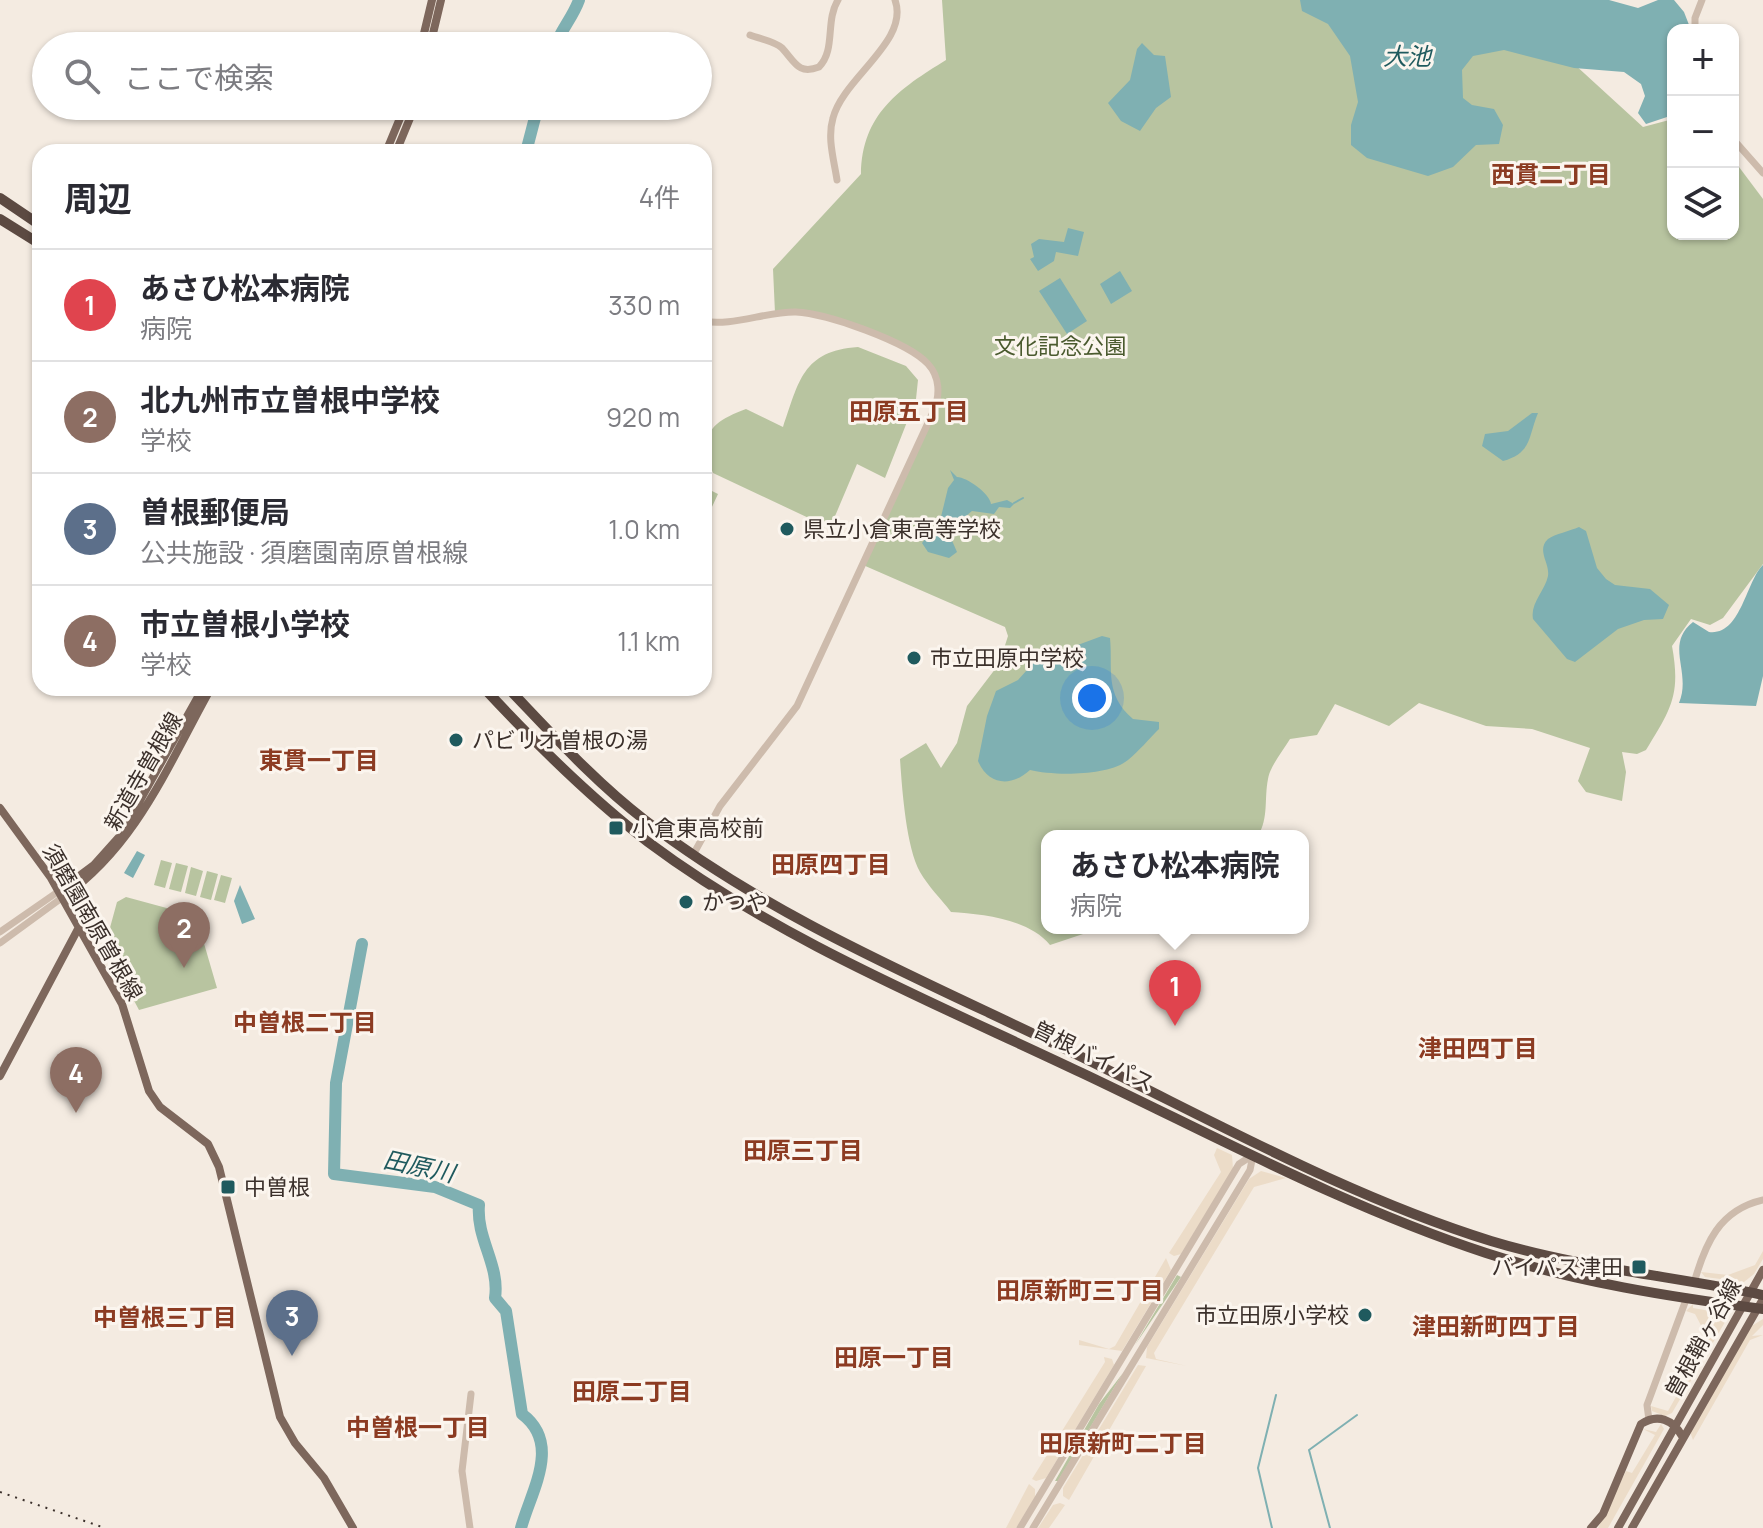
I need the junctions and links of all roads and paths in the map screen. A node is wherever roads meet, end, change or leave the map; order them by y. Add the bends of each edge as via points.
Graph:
1 (432, 0) edge
2 (441, 0) edge
3 (838, 0) edge
4 (895, 0) edge
5 (1702, 0) edge
6 (1695, 24) edge
7 (424, 32) edge
8 (433, 32) edge
9 (750, 35) dead end
10 (399, 120) edge
11 (409, 120) edge
12 (389, 144) edge
13 (399, 144) edge
14 (1739, 146) edge
15 (1763, 173) edge
16 (837, 180) dead end
17 (0, 198) edge
18 (0, 219) edge
19 (32, 220) edge
20 (32, 239) edge
21 (712, 320) edge
22 (199, 696) edge
23 (206, 696) edge
24 (492, 696) edge
25 (516, 696) edge
26 (0, 808) edge
27 (693, 855) junction
28 (61, 894) junction
29 (79, 927) junction
30 (0, 932) edge
31 (0, 943) edge
32 (0, 1076) edge
33 (1237, 1132) junction
34 (1231, 1144) junction
35 (1279, 1152) junction
36 (1253, 1155) junction
37 (1239, 1164) junction
38 (1274, 1164) junction
39 (1250, 1170) junction
40 (1763, 1200) edge
41 (1763, 1270) edge
42 (1694, 1283) junction
43 (1750, 1292) junction
44 (1687, 1297) junction
45 (1762, 1302) edge
46 (1742, 1306) junction
47 (471, 1394) dead end
48 (1649, 1420) junction
49 (1675, 1424) junction
50 (1682, 1436) junction
51 (353, 1528) edge
52 (470, 1528) edge
53 (1020, 1528) edge
54 (1033, 1528) edge
55 (1591, 1528) edge
56 (1618, 1528) edge
57 (1632, 1528) edge

1 - 7 main road
2 - 8 main road
3 - 9 street via 829,22 828,51 819,67 799,68 781,47
4 - 16 street via 892,33 844,93 832,121
5 - 6 street
10 - 12 main road
11 - 13 main road
14 - 15 street
17 - 19 highway
18 - 20 highway
21 - 27 street via 798,312 840,320 917,354 939,386 934,410 797,706 720,806
22 - 28 main road, 新道寺曽根線 via 120,836
23 - 28 main road, 新道寺曽根線 via 122,844 99,870
24 - 34 highway, 曽根バイパス via 614,814 740,903 886,980
25 - 27 highway, 曽根バイパス via 613,794
26 - 28 main road, 須磨園南原曽根線
27 - 33 highway, 曽根バイパス via 813,927
28 - 29 main road, 須磨園南原曽根線
28 - 30 street
28 - 31 street
29 - 32 main road
29 - 51 main road, 須磨園南原曽根線 via 122,1004 149,1091 160,1107 208,1144 219,1167 280,1417
33 - 35 highway, 曽根バイパス
33 - 36 highway
34 - 36 highway, 曽根バイパス
34 - 37 street
35 - 36 highway
35 - 42 highway, 曽根バイパス via 1488,1240 1583,1264
36 - 37 street
36 - 38 highway, 曽根バイパス
36 - 39 street
37 - 53 street
38 - 39 street via 1261,1163
38 - 44 highway, 曽根バイパス via 1485,1253
39 - 54 street
40 - 42 street via 1748,1203 1715,1228
41 - 43 main road, 曽根鞘ヶ谷線
42 - 43 highway, 曽根バイパス
43 - 45 highway, 曽根バイパス
43 - 46 main road, 曽根鞘ヶ谷線
44 - 46 highway, 曽根バイパス
44 - 48 street via 1647,1405
45 - 46 highway, 曽根バイパス
45 - 50 main road, 曽根鞘ヶ谷線
46 - 49 main road, 曽根鞘ヶ谷線
47 - 52 street via 462,1471
48 - 49 main road, 曽根鞘ヶ谷線
48 - 55 main road, 曽根鞘ヶ谷線 via 1639,1428 1603,1514
49 - 50 main road, 曽根鞘ヶ谷線
49 - 56 main road
50 - 57 main road

